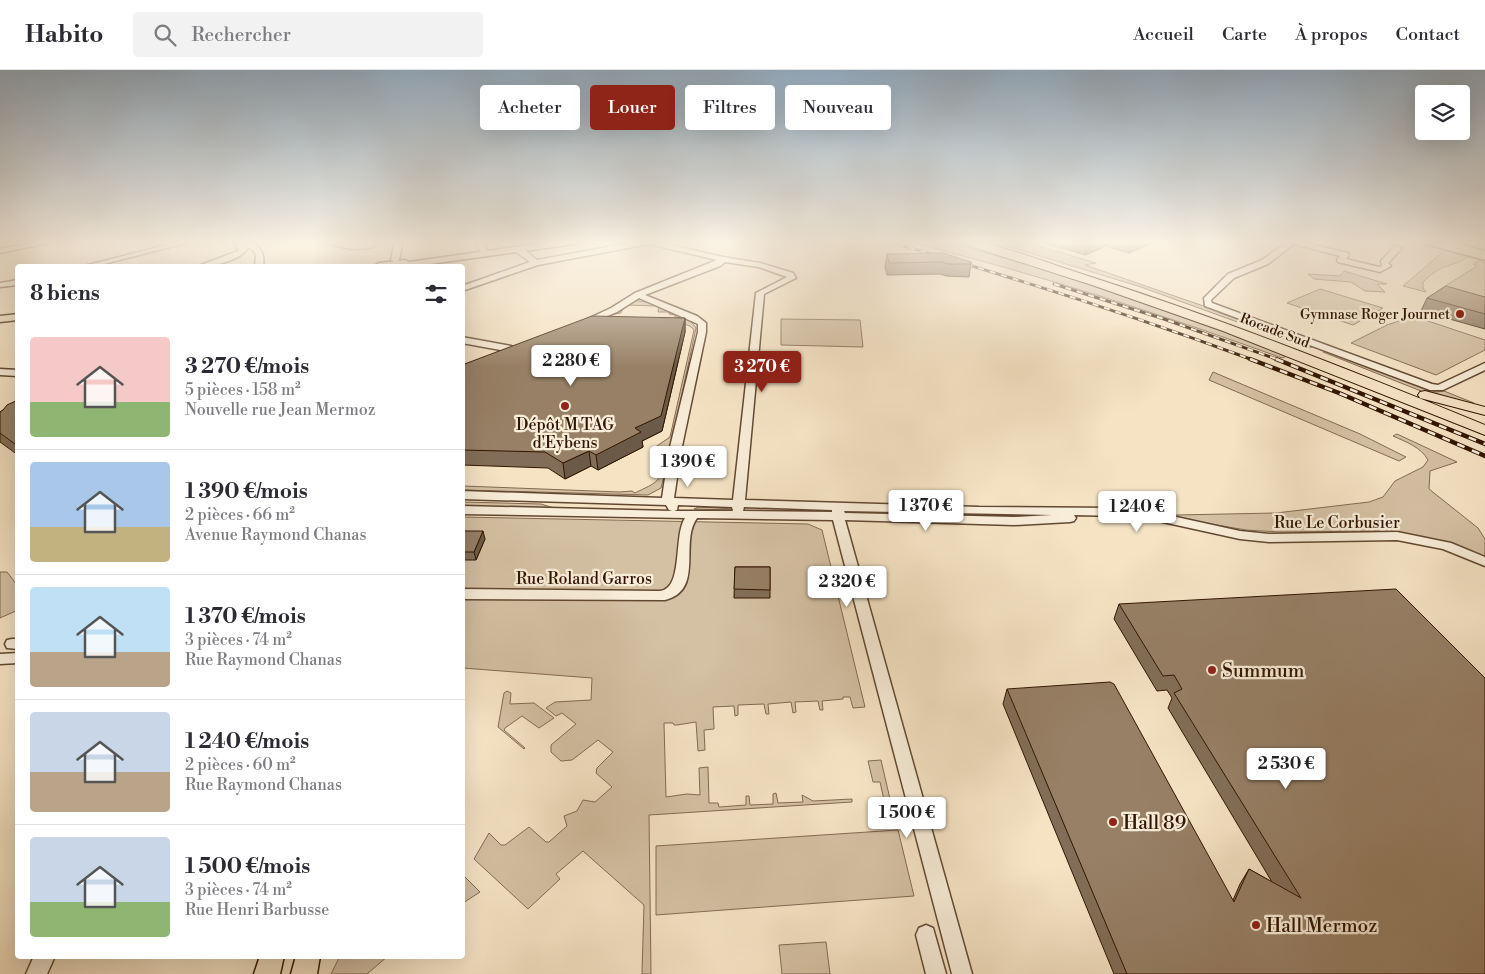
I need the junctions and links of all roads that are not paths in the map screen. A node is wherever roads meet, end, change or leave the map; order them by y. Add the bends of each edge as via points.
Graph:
1 (479, 283) edge
2 (668, 283) edge
3 (781, 283) edge
4 (1099, 283) edge
5 (1100, 283) edge
6 (1113, 283) edge
7 (1223, 283) edge
8 (1109, 286) junction
9 (465, 288) edge
10 (638, 295) junction
11 (15, 317) edge
12 (0, 319) edge
13 (572, 327) edge
14 (465, 340) edge
15 (1296, 348) junction
16 (494, 355) edge
17 (1485, 366) edge
18 (0, 372) edge
19 (15, 373) edge
20 (1485, 411) edge
21 (1485, 423) edge
22 (1485, 430) edge
23 (465, 495) edge
24 (666, 500) junction
25 (465, 501) edge
26 (553, 504) junction
27 (738, 508) junction
28 (465, 510) edge
29 (838, 511) junction
30 (573, 512) junction
31 (678, 513) junction
32 (695, 513) junction
33 (1186, 523) junction
34 (684, 534) junction
35 (1485, 562) edge
36 (465, 594) edge
37 (15, 650) edge
38 (0, 659) edge
39 (926, 935) dead end
40 (44, 959) edge
41 (271, 959) edge
42 (307, 959) edge
43 (36, 974) edge
44 (267, 974) edge
45 (304, 974) edge
46 (936, 974) edge
47 (962, 974) edge

1 - 9 street
2 - 10 street
3 - 27 street via 760,293
4 - 8 highway
5 - 8 highway, Rocade Sud
6 - 15 highway, Rocade Sud
7 - 17 street via 1207,300 1208,303 1430,387 1439,388
8 - 22 highway, Rocade Sud via 1290,351
10 - 13 street via 604,315
10 - 24 street via 702,323
11 - 12 main road
14 - 16 street via 515,348
15 - 20 highway via 1435,398
15 - 21 highway, Rocade Sud
18 - 19 street
23 - 24 street
24 - 26 street via 642,506
24 - 27 street
24 - 30 street via 661,507 646,511
24 - 31 street
25 - 26 street
26 - 30 street
27 - 29 street
27 - 31 street via 685,506
27 - 32 street
28 - 30 street
29 - 33 street via 1014,521 1075,518
29 - 33 street via 1052,511 1149,515
29 - 47 street
30 - 31 street
31 - 32 street
31 - 34 street, Rue Roland Garros
32 - 34 street, Rue Roland Garros via 687,522
33 - 35 street, Rue Le Corbusier via 1269,538 1397,536 1446,546
34 - 36 street, Rue Roland Garros via 684,560 678,587 665,595
37 - 38 street
39 - 46 street
40 - 43 street
41 - 44 main road
42 - 45 main road

